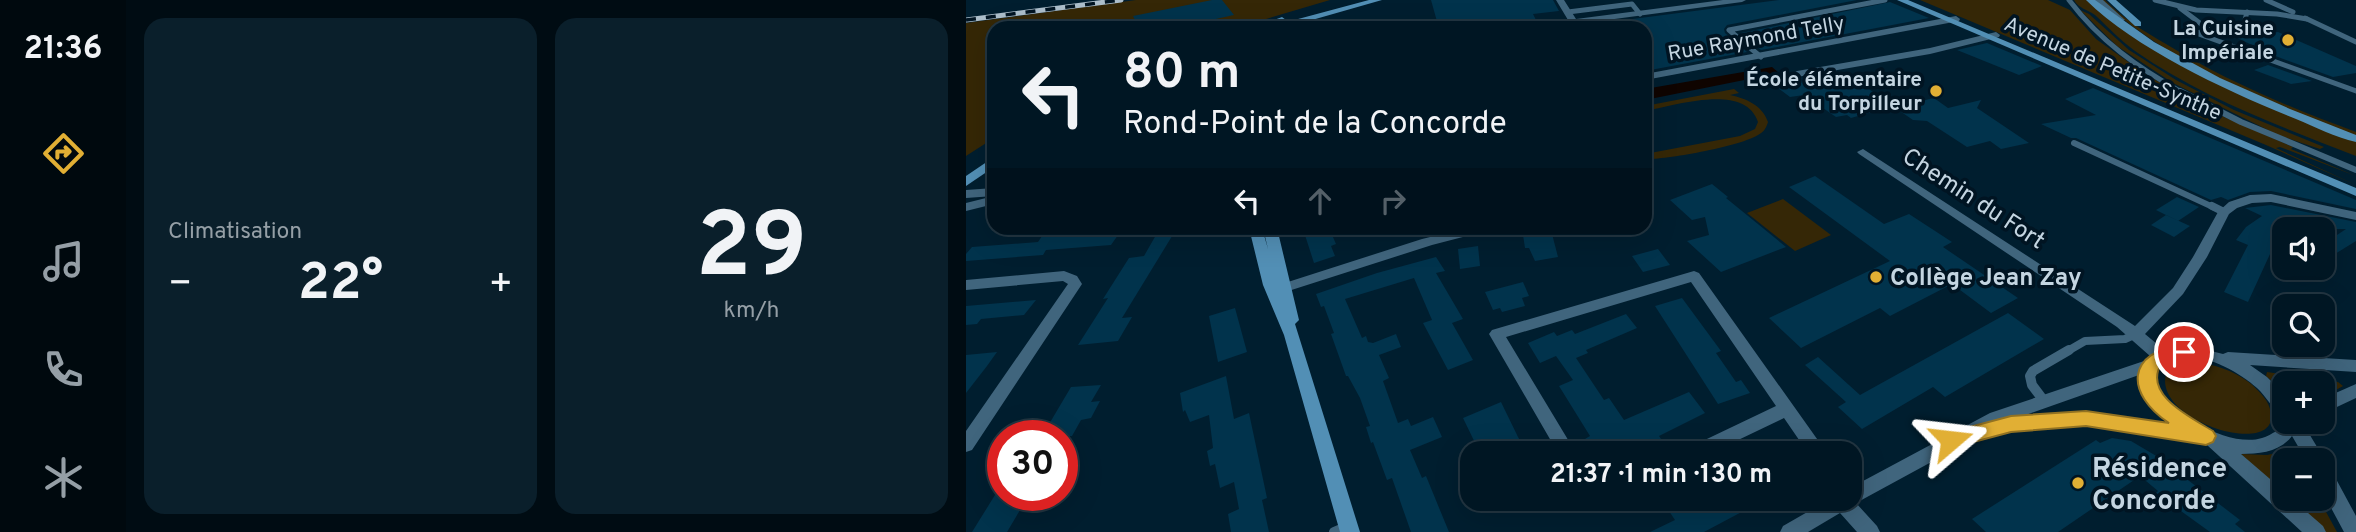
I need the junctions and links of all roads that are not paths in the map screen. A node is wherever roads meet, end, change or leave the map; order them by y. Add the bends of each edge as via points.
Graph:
1 (1378, 0) edge
2 (1560, 0) edge
3 (1742, 0) edge
4 (1885, 0) edge
5 (1900, 0) edge
6 (1911, 0) edge
7 (2069, 0) edge
8 (2090, 0) edge
9 (2098, 0) edge
10 (2111, 0) edge
11 (2155, 0) edge
12 (2265, 0) edge
13 (1343, 2) edge
14 (1367, 2) edge
15 (2178, 6) junction
16 (1568, 12) junction
17 (2247, 12) junction
18 (2269, 13) junction
19 (1640, 14) junction
20 (2307, 19) junction
21 (1953, 20) junction
22 (1279, 21) edge
23 (1293, 21) edge
24 (1573, 21) edge
25 (1582, 21) edge
26 (2209, 30) junction
27 (1992, 36) junction
28 (2147, 40) junction
29 (2356, 42) edge
30 (1762, 57) junction
31 (1797, 74) dead end
32 (1652, 76) edge
33 (2356, 92) edge
34 (2356, 130) edge
35 (2356, 139) edge
36 (2074, 143) dead end
37 (1863, 152) dead end
38 (987, 156) edge
39 (987, 166) edge
40 (966, 170) edge
41 (2356, 170) edge
42 (966, 182) edge
43 (987, 192) edge
44 (2356, 192) edge
45 (966, 194) edge
46 (987, 202) edge
47 (966, 207) edge
48 (2224, 212) junction
49 (2356, 216) edge
50 (1259, 235) edge
51 (1271, 235) edge
52 (1430, 235) edge
53 (966, 285) edge
54 (1279, 290) junction
55 (2136, 334) junction
56 (2214, 357) junction
57 (2155, 360) junction
58 (2356, 366) edge
59 (2356, 390) edge
60 (2272, 392) edge
61 (2335, 400) edge
62 (2044, 401) junction
63 (1787, 409) junction
64 (2284, 434) edge
65 (1959, 436) junction
66 (2209, 438) junction
67 (1560, 441) edge
68 (1719, 441) edge
69 (1810, 441) edge
70 (966, 444) edge
71 (1862, 490) edge
72 (2335, 496) edge
73 (1826, 511) edge
74 (1856, 511) edge
75 (1344, 530) edge
76 (1790, 532) edge
77 (1870, 532) edge
78 (2316, 532) edge
79 (2354, 532) edge

1 - 14 street
2 - 16 street
3 - 19 street
4 - 30 lane via 1730,29
5 - 21 street, Avenue de Petite-Synthe
6 - 21 street, Avenue de Petite-Synthe
7 - 41 lane via 2102,39 2165,82 2260,131
8 - 28 street
9 - 28 street
10 - 34 street via 2135,22 2209,66
11 - 15 lane
12 - 18 lane via 2278,11
12 - 20 lane
13 - 14 street
13 - 22 street
13 - 23 street
15 - 17 lane
15 - 26 lane
16 - 19 lane via 1632,4
16 - 24 street
17 - 18 lane
17 - 26 lane via 2244,24
18 - 20 lane
19 - 25 street
20 - 29 lane
21 - 27 street, Avenue de Petite-Synthe
21 - 30 street, Rue Raymond Telly
26 - 33 lane via 2196,33
27 - 31 street
27 - 44 street, Avenue de Petite-Synthe
28 - 35 street via 2245,93
30 - 32 street, Rue Raymond Telly
36 - 48 lane
37 - 55 street, Chemin du Fort
38 - 40 street
39 - 42 street
43 - 45 street
46 - 47 street
48 - 49 street via 2244,200 2266,198
48 - 55 street via 2178,291
50 - 54 street
51 - 54 street
52 - 54 street
53 - 70 street via 1063,276 1075,284
54 - 75 street
55 - 57 street, Chemin du Fort
55 - 62 lane via 2085,341 2033,371 2032,384
56 - 57 street via 2184,352
56 - 58 street
56 - 60 street via 2255,376
57 - 62 street
57 - 66 street via 2148,382 2160,404 2179,422
59 - 61 street
62 - 65 street
63 - 67 street via 1694,276 1497,334
63 - 68 street
63 - 69 street
64 - 66 street via 2277,442 2261,447
65 - 66 street via 2011,424 2086,419
65 - 71 street
66 - 78 street
72 - 79 street
73 - 76 street
74 - 77 street

